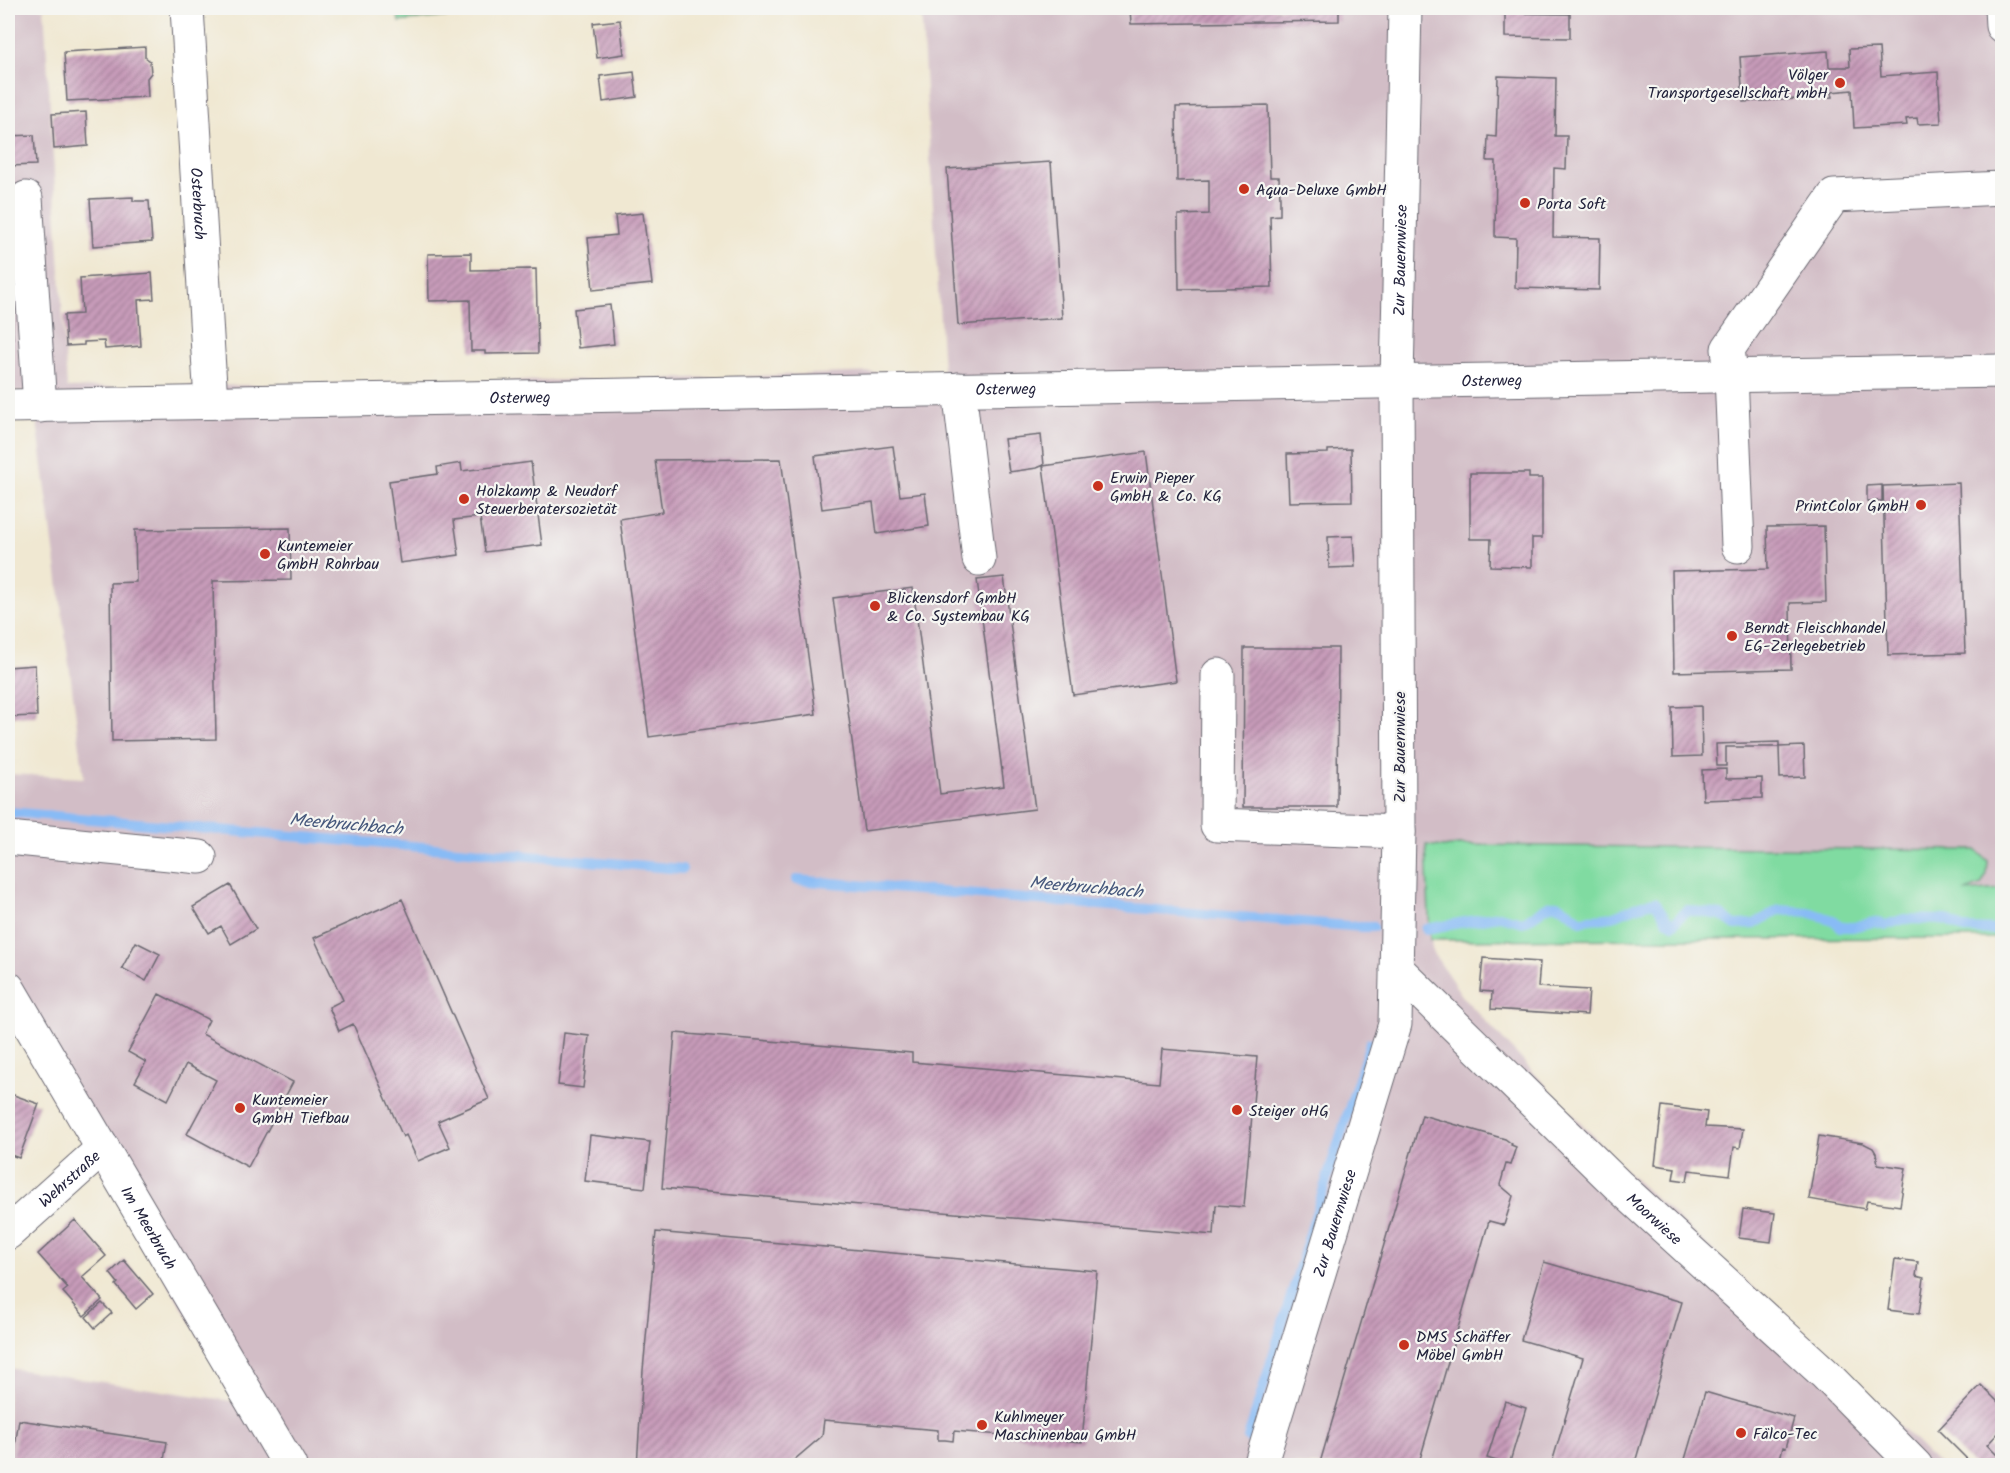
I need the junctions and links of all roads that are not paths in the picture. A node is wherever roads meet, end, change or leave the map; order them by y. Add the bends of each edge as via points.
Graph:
1 (187, 8) edge
2 (1405, 8) edge
3 (2001, 8) edge
4 (2002, 26) edge
5 (2002, 188) edge
6 (26, 198) dead end
7 (2002, 370) edge
8 (1731, 374) junction
9 (1397, 381) junction
10 (960, 389) junction
11 (211, 402) junction
12 (40, 405) junction
13 (8, 406) edge
14 (1738, 546) dead end
15 (979, 559) dead end
16 (1218, 675) dead end
17 (1399, 832) junction
18 (8, 838) edge
19 (200, 857) dead end
20 (1396, 968) junction
21 (8, 988) edge
22 (103, 1148) junction
23 (8, 1233) edge
24 (290, 1466) edge
25 (1260, 1466) edge
26 (1916, 1466) edge

1 - 11 street, Osterbruch
2 - 9 street, Zur Bauernwiese
3 - 4 street
5 - 8 street via 1834,196 1728,349
6 - 12 street
7 - 8 street, Osterweg
8 - 9 street, Osterweg
8 - 14 street
9 - 10 street, Osterweg
9 - 17 street, Zur Bauernwiese
10 - 11 street, Osterweg
10 - 15 street
11 - 12 street, Osterweg
12 - 13 street, Osterweg
16 - 17 street via 1217,825
17 - 20 street, Zur Bauernwiese
18 - 19 street
20 - 25 street, Zur Bauernwiese via 1395,1024
20 - 26 street, Moorwiese via 1619,1186 1824,1373
21 - 22 street, Im Meerbruch
22 - 23 street, Wehrstraße
22 - 24 street, Im Meerbruch

